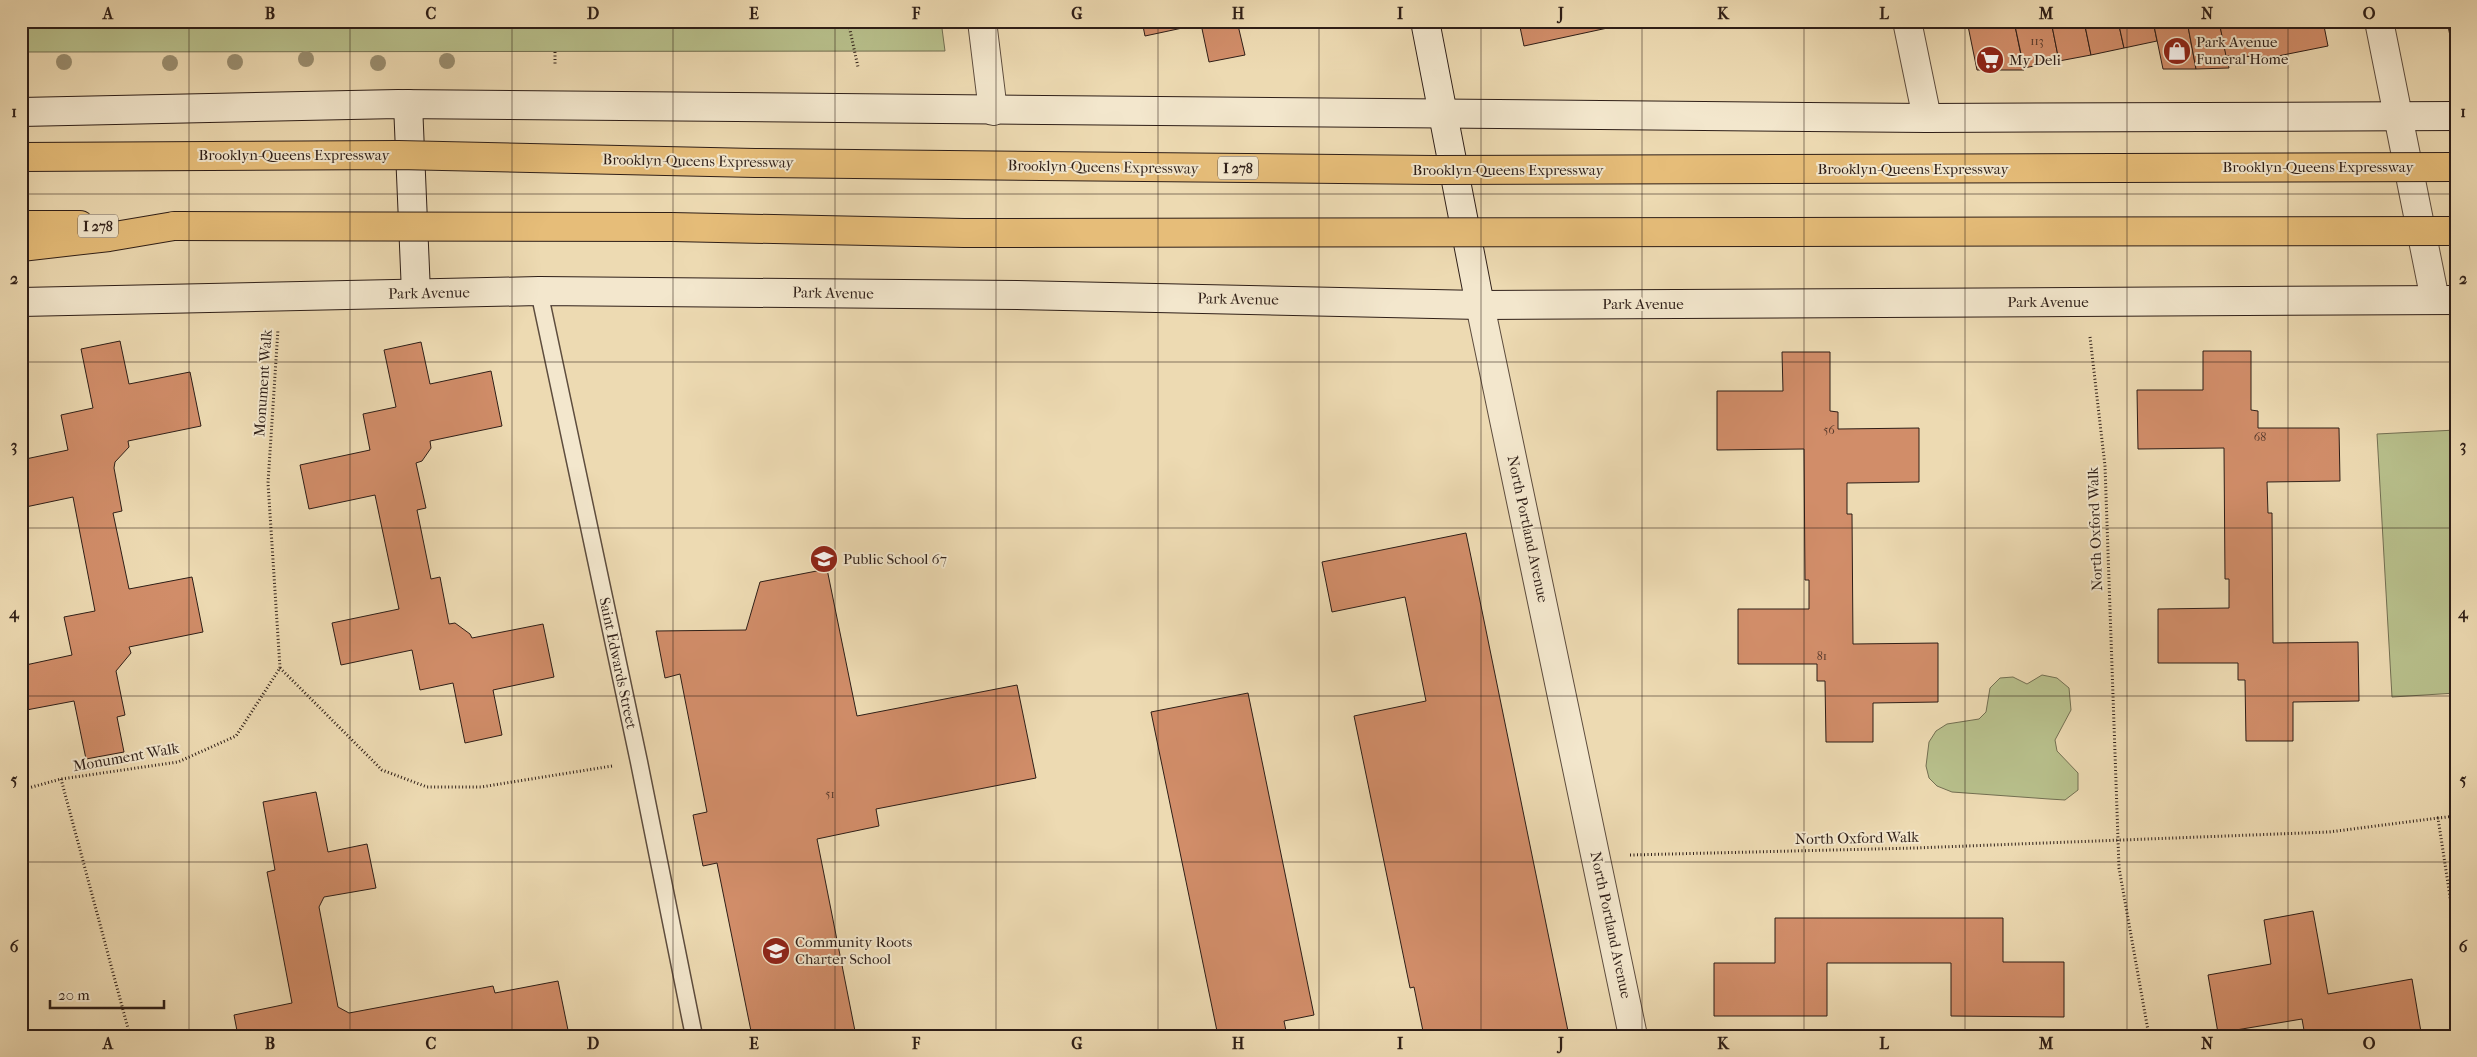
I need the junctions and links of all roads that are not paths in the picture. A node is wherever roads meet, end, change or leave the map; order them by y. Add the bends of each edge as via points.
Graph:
1 (982, 21) edge
2 (1425, 21) edge
3 (1907, 21) edge
4 (2379, 21) edge
5 (408, 104) junction
6 (993, 111) junction
7 (21, 112) edge
8 (1444, 115) junction
9 (2456, 116) edge
10 (2398, 117) junction
11 (1927, 118) junction
12 (21, 157) edge
13 (2456, 167) edge
14 (21, 225) edge
15 (174, 226) junction
16 (2456, 231) edge
17 (21, 247) edge
18 (540, 291) junction
19 (416, 293) junction
20 (2446, 300) edge
21 (21, 302) edge
22 (1480, 305) junction
23 (694, 1036) edge
24 (1633, 1036) edge

1 - 6 main road
2 - 8 main road, North Portland Avenue
3 - 11 main road
4 - 10 main road
5 - 6 main road
5 - 7 main road
5 - 19 main road
6 - 8 main road
8 - 11 main road
8 - 22 main road, North Portland Avenue
9 - 10 main road
10 - 11 main road
10 - 20 main road
12 - 13 highway, Brooklyn-Queens Expressway / I 278, bridge via 398,155 755,163 1434,170
14 - 15 highway, I 278
15 - 16 highway, I 278, bridge via 663,227 964,233
15 - 17 highway
18 - 19 main road, Park Avenue
18 - 22 main road, Park Avenue via 1017,295
18 - 23 lane, Saint Edwards Street
19 - 21 main road, Park Avenue
20 - 22 main road, Park Avenue
22 - 24 main road, North Portland Avenue

